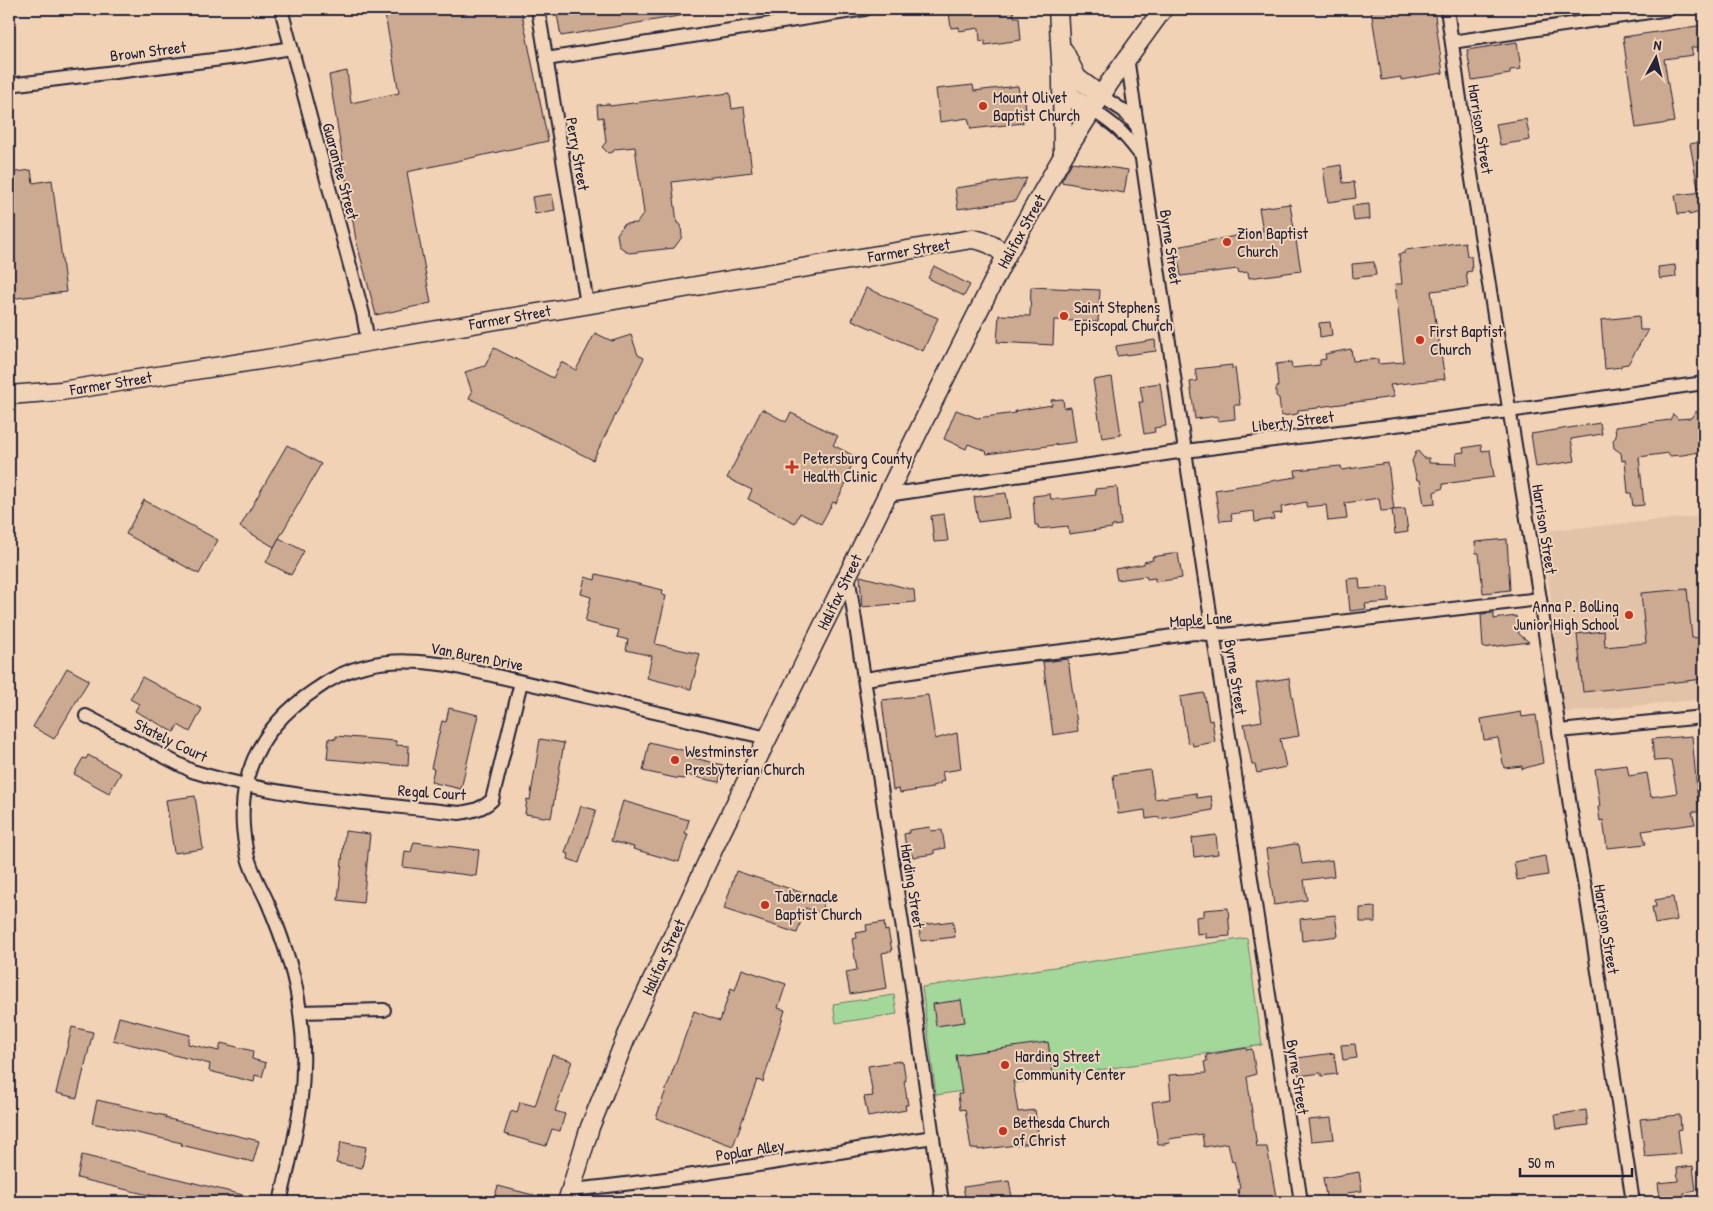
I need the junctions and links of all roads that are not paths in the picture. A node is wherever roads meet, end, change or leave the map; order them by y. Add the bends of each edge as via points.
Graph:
1 (281, 9) edge
2 (538, 9) edge
3 (865, 9) edge
4 (1058, 9) edge
5 (1163, 9) edge
6 (1447, 9) edge
7 (1670, 9) edge
8 (1452, 42) junction
9 (1061, 43) junction
10 (291, 48) junction
11 (1127, 57) junction
12 (546, 59) junction
13 (1062, 78) junction
14 (9, 84) edge
15 (1096, 103) junction
16 (1136, 125) junction
17 (1063, 156) junction
18 (1140, 156) junction
19 (1006, 256) junction
20 (587, 304) junction
21 (368, 342) junction
22 (1704, 383) edge
23 (9, 395) edge
24 (1509, 411) junction
25 (1185, 451) junction
26 (887, 495) junction
27 (848, 575) junction
28 (1540, 599) junction
29 (1213, 634) junction
30 (865, 679) junction
31 (521, 682) junction
32 (86, 716) dead end
33 (1704, 716) edge
34 (1559, 731) junction
35 (768, 738) junction
36 (245, 785) junction
37 (384, 1010) dead end
38 (300, 1012) junction
39 (933, 1137) junction
40 (569, 1196) edge
41 (280, 1202) edge
42 (942, 1202) edge
43 (1300, 1202) edge
44 (1633, 1202) edge

1 - 10 street, Guarantee Street
2 - 12 street, Perry Street
3 - 12 street
4 - 9 main road
5 - 11 main road, Halifax Street
6 - 8 street, Harrison Street
7 - 8 street
8 - 24 street, Harrison Street
9 - 13 main road
9 - 15 main road via 1077,78
10 - 14 street, Brown Street
10 - 21 street, Guarantee Street
11 - 15 main road, Halifax Street
11 - 16 street, Byrne Street
12 - 20 street, Perry Street
13 - 15 main road via 1070,97
13 - 17 main road
15 - 16 street via 1124,111
15 - 17 main road, Halifax Street
15 - 18 street, Byrne Street
16 - 18 street, Byrne Street
17 - 19 main road, Halifax Street
18 - 25 street, Byrne Street
19 - 20 main road, Farmer Street via 984,241 972,239
19 - 26 main road, Halifax Street
20 - 21 main road, Farmer Street
21 - 23 main road, Farmer Street via 61,391
22 - 24 street, Liberty Street
24 - 25 street, Liberty Street
24 - 28 street, Harrison Street
25 - 26 street, Liberty Street
25 - 29 street, Byrne Street
26 - 27 main road, Halifax Street
27 - 30 street, Harding Street
27 - 35 main road, Halifax Street
28 - 29 street, Maple Lane
28 - 34 street, Harrison Street
29 - 30 street, Maple Lane via 996,659
29 - 43 street, Byrne Street
30 - 39 street, Harding Street
31 - 35 street, Van Buren Drive
31 - 36 street, Van Buren Drive via 421,661 386,662 351,670 302,699 272,728 263,740
31 - 36 street, Regal Court via 494,795 487,805 474,811 460,813 303,796
32 - 36 street, Stately Court via 192,771
33 - 34 street
34 - 44 street, Harrison Street
35 - 40 main road, Halifax Street via 630,1028 590,1127
36 - 38 street, Van Buren Drive via 242,828 246,851 282,941
37 - 38 street
38 - 41 street, Van Buren Drive via 304,1066 299,1119
39 - 40 street, Poplar Alley
39 - 42 street, Harding Street

